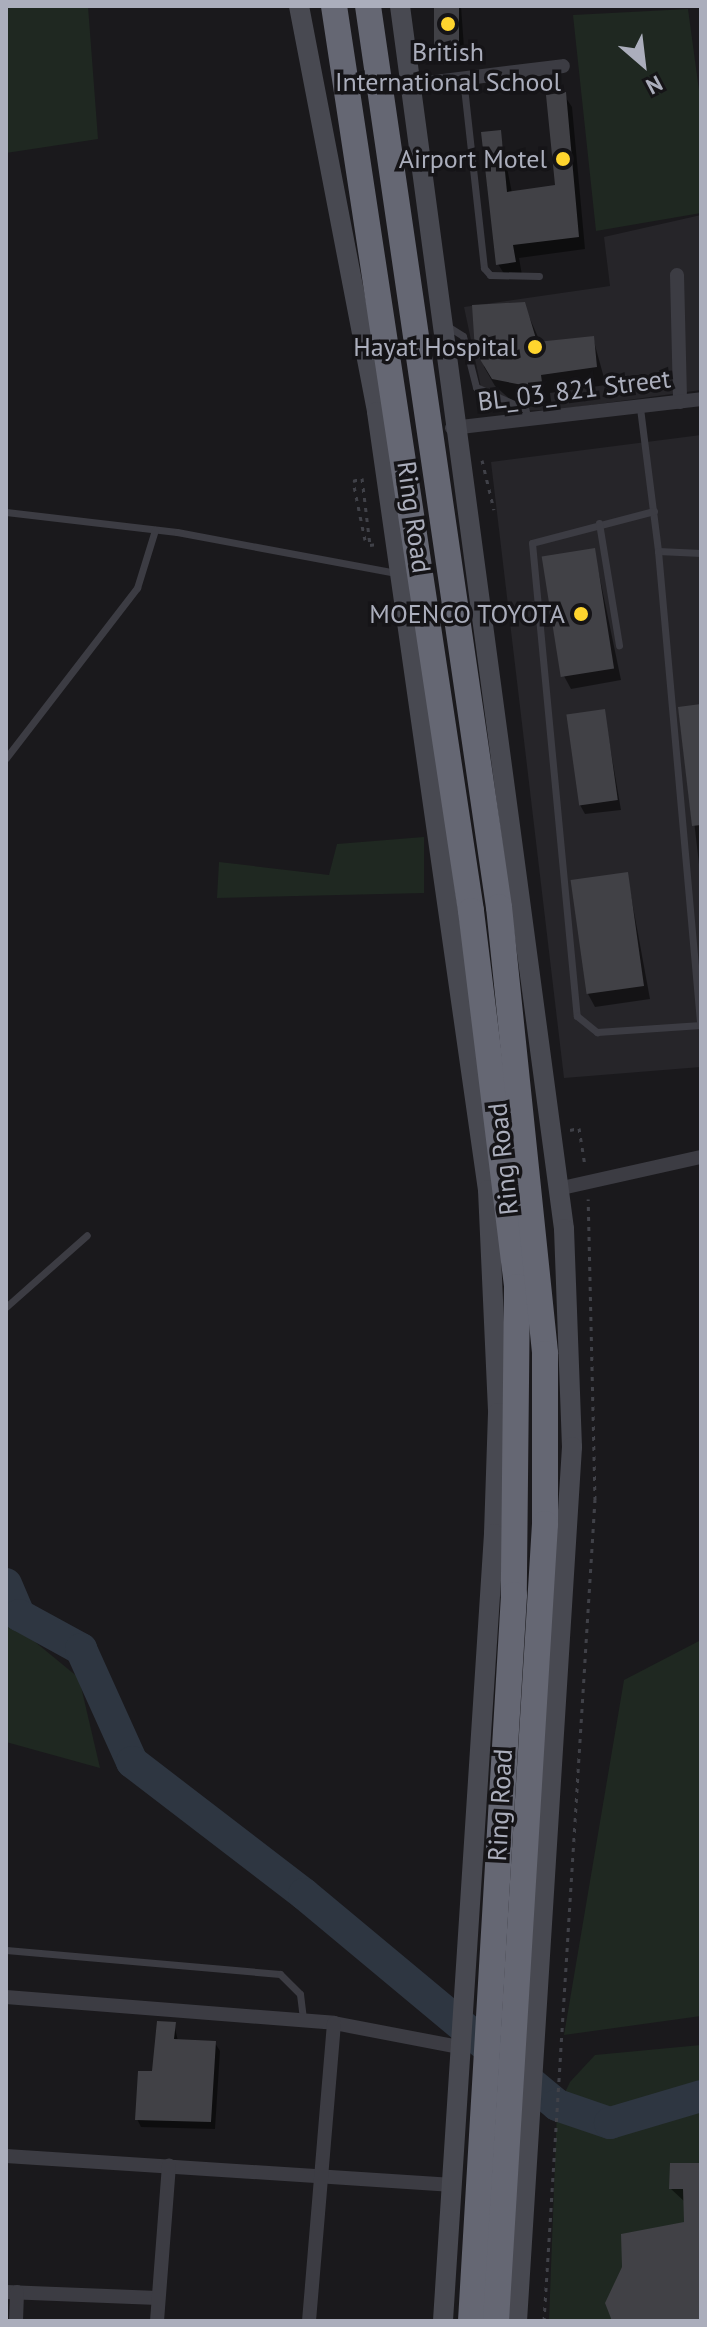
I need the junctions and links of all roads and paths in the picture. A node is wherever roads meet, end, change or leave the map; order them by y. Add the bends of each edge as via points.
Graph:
1 (299, 6) edge
2 (334, 6) edge
3 (368, 6) edge
4 (400, 6) edge
5 (563, 66) dead end
6 (463, 78) junction
7 (411, 85) junction
8 (677, 275) dead end
9 (539, 276) dead end
10 (438, 324) junction
11 (701, 399) edge
12 (680, 402) junction
13 (640, 408) junction
14 (529, 420) junction
15 (452, 428) junction
16 (654, 511) junction
17 (6, 512) edge
18 (599, 523) junction
19 (155, 530) junction
20 (658, 551) junction
21 (701, 553) edge
22 (396, 573) junction
23 (619, 645) dead end
24 (6, 758) edge
25 (700, 1025) edge
26 (701, 1157) edge
27 (562, 1188) junction
28 (87, 1235) dead end
29 (6, 1307) edge
30 (6, 1950) edge
31 (6, 1997) edge
32 (303, 2020) junction
33 (334, 2023) junction
34 (481, 2045) junction
35 (556, 2085) dead end
36 (6, 2156) edge
37 (169, 2165) junction
38 (324, 2172) junction
39 (453, 2185) junction
40 (12, 2292) edge
41 (158, 2298) junction
42 (16, 2321) edge
43 (157, 2321) edge
44 (309, 2321) edge
45 (443, 2321) edge
46 (471, 2321) edge
47 (496, 2321) edge
48 (517, 2321) edge
49 (544, 2321) edge

1 - 22 street, Ring Road via 377,412
2 - 34 highway, Ring Road via 469,897 517,1287 519,1494
3 - 34 highway, Ring Road via 499,907 545,1354 545,1524
4 - 7 street, Ring Road
5 - 6 street
6 - 7 street
6 - 9 lane via 484,268 490,275
7 - 10 street, Ring Road
8 - 12 street
10 - 14 lane via 463,336 485,397 525,409
10 - 15 street, Ring Road
11 - 12 street, BL_03_821 Street
12 - 13 street, BL_03_821 Street
13 - 14 street, BL_03_821 Street
13 - 16 lane
14 - 15 street, BL_03_821 Street
15 - 27 street, Ring Road
16 - 18 lane
16 - 20 lane
17 - 19 lane
18 - 23 lane
18 - 25 lane via 532,543 577,1016 597,1032
19 - 22 lane
19 - 24 lane via 137,588
20 - 21 lane
20 - 25 lane
22 - 34 street, Ring Road via 488,1190 497,1428 467,1979
26 - 27 street
27 - 48 street, Ring Road via 572,1447
28 - 29 lane
30 - 32 lane via 280,1974 300,1994
31 - 32 street
32 - 33 street
33 - 34 street
33 - 38 street
34 - 39 street, Ring Road
34 - 46 highway, Ring Road
34 - 47 highway, Ring Road via 507,2102
35 - 49 path
36 - 37 street
37 - 38 street
37 - 41 street
38 - 39 street
38 - 44 street
39 - 45 street, Ring Road
40 - 41 street
40 - 42 street
41 - 43 street

